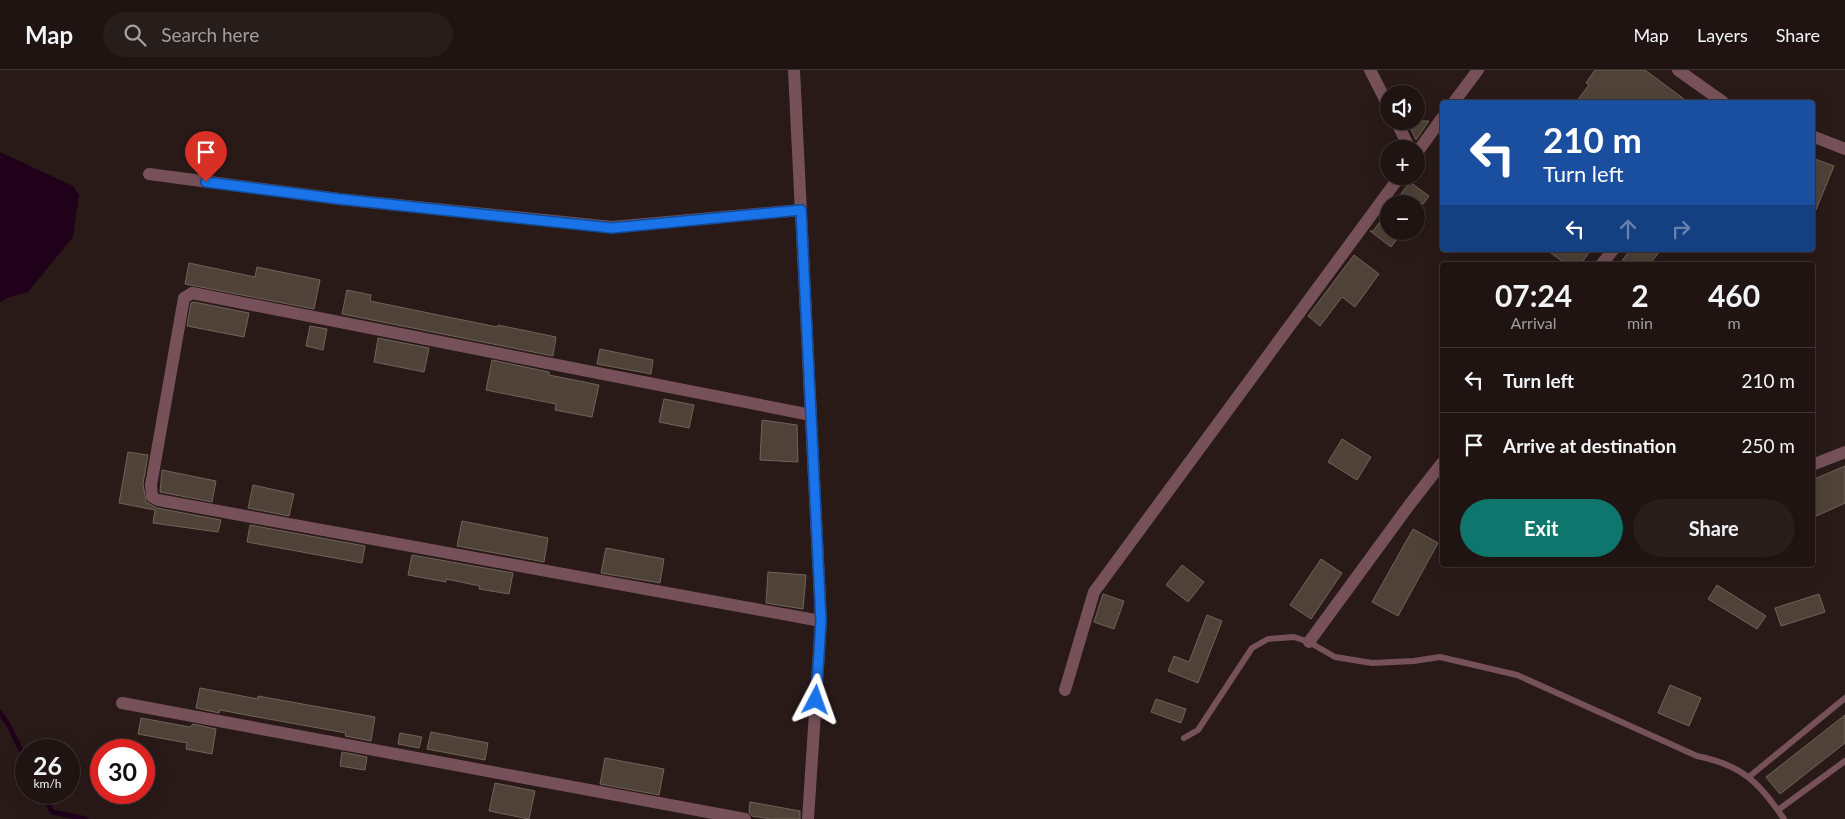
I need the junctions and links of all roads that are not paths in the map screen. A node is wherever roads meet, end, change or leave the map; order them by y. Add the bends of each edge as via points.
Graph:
1 (794, 70) edge
2 (1370, 70) edge
3 (1478, 70) edge
4 (1678, 70) edge
5 (1380, 89) edge
6 (1456, 100) edge
7 (1720, 100) edge
8 (1440, 121) edge
9 (1815, 137) edge
10 (1425, 142) edge
11 (1845, 149) edge
12 (149, 174) dead end
13 (1393, 185) edge
14 (801, 210) junction
15 (1611, 252) edge
16 (1603, 262) edge
17 (811, 415) junction
18 (1845, 452) edge
19 (1815, 464) edge
20 (1440, 466) edge
21 (821, 621) junction
22 (1309, 642) junction
23 (1065, 690) dead end
24 (1845, 698) edge
25 (122, 703) dead end
26 (1184, 738) dead end
27 (1845, 761) edge
28 (1750, 776) junction
29 (1778, 810) junction
30 (745, 819) edge
31 (808, 819) edge
32 (1784, 819) edge

1 - 14 street
2 - 5 street
3 - 6 street
4 - 7 street
8 - 10 street
9 - 11 street
12 - 14 street via 339,199 612,228
13 - 23 street via 1094,592
14 - 17 street
15 - 16 street
17 - 21 street
17 - 21 street via 192,293 184,298 151,486 152,497 158,500
18 - 19 street
20 - 22 street
21 - 31 street
22 - 26 lane via 1294,637 1268,639 1252,648 1198,730
22 - 28 lane via 1335,657 1372,664 1440,657 1517,675 1697,756 1720,760
24 - 28 lane
25 - 30 street
27 - 29 lane
28 - 29 lane
29 - 32 lane

